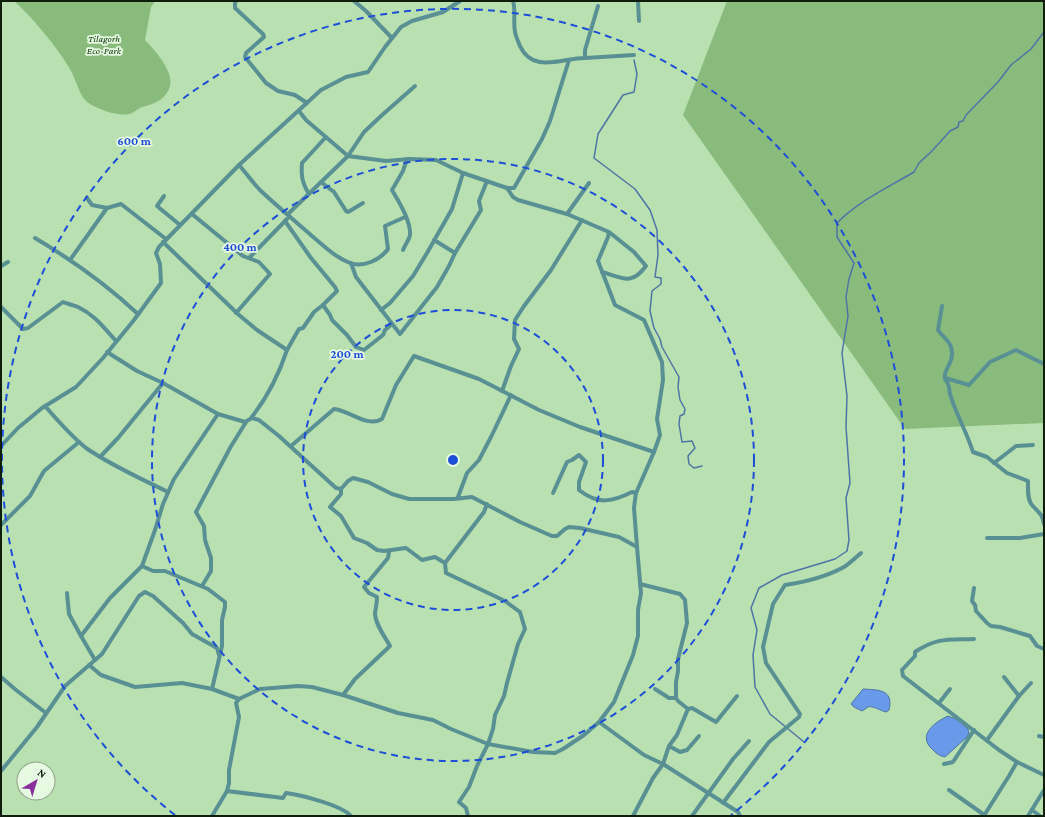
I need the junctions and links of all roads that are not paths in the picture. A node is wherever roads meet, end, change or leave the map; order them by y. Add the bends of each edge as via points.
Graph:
1 (236, 1) edge
2 (354, 1) edge
3 (460, 1) edge
4 (513, 1) edge
5 (638, 1) edge
6 (598, 6) dead end
7 (639, 21) dead end
8 (392, 38) junction
9 (634, 55) dead end
10 (585, 58) junction
11 (569, 60) junction
12 (415, 86) dead end
13 (307, 103) junction
14 (299, 111) junction
15 (326, 137) junction
16 (348, 156) junction
17 (407, 159) junction
18 (239, 165) junction
19 (463, 173) junction
20 (487, 181) junction
21 (321, 182) junction
22 (589, 183) dead end
23 (507, 188) junction
24 (309, 194) junction
25 (164, 196) dead end
26 (87, 198) dead end
27 (363, 204) dead end
28 (107, 208) junction
29 (192, 214) junction
30 (568, 214) junction
31 (289, 215) junction
32 (405, 216) junction
33 (582, 220) junction
34 (285, 221) junction
35 (180, 225) junction
36 (608, 232) junction
37 (35, 238) dead end
38 (434, 240) junction
39 (165, 241) junction
40 (403, 250) dead end
41 (455, 253) junction
42 (249, 258) junction
43 (70, 260) junction
44 (8, 262) dead end
45 (351, 263) junction
46 (1, 266) edge
47 (602, 272) junction
48 (323, 305) junction
49 (942, 306) dead end
50 (1, 307) edge
51 (381, 310) junction
52 (236, 312) junction
53 (138, 314) junction
54 (392, 324) junction
55 (116, 341) junction
56 (287, 350) junction
57 (107, 352) junction
58 (1044, 364) edge
59 (945, 378) junction
60 (163, 383) junction
61 (502, 391) junction
62 (511, 395) junction
63 (45, 406) junction
64 (218, 414) junction
65 (251, 418) junction
66 (246, 421) junction
67 (79, 442) junction
68 (1033, 445) dead end
69 (1, 446) edge
70 (291, 446) junction
71 (654, 452) junction
72 (100, 457) junction
73 (994, 464) junction
74 (342, 489) junction
75 (168, 492) junction
76 (553, 493) dead end
77 (636, 493) junction
78 (458, 498) junction
79 (487, 504) junction
80 (1044, 524) edge
81 (1, 525) edge
82 (1044, 534) edge
83 (987, 538) dead end
84 (637, 547) junction
85 (389, 552) junction
86 (861, 553) dead end
87 (445, 563) junction
88 (142, 566) junction
89 (640, 584) junction
90 (202, 586) junction
91 (974, 588) dead end
92 (67, 593) dead end
93 (81, 636) junction
94 (974, 639) dead end
95 (1044, 649) edge
96 (219, 655) junction
97 (95, 660) junction
98 (89, 665) junction
99 (1004, 676) dead end
100 (1, 677) edge
101 (1031, 682) dead end
102 (212, 689) junction
103 (655, 689) dead end
104 (950, 689) dead end
105 (343, 695) junction
106 (737, 696) dead end
107 (1019, 696) junction
108 (238, 698) junction
109 (676, 698) junction
110 (939, 703) junction
111 (688, 709) junction
112 (46, 713) junction
113 (599, 722) junction
114 (974, 730) junction
115 (699, 736) dead end
116 (1039, 736) dead end
117 (1044, 737) edge
118 (986, 740) junction
119 (749, 741) dead end
120 (488, 744) junction
121 (669, 746) junction
122 (1017, 762) junction
123 (663, 764) junction
124 (944, 764) dead end
125 (1, 771) edge
126 (1044, 775) edge
127 (949, 790) dead end
128 (1044, 790) edge
129 (227, 791) junction
130 (707, 794) junction
131 (723, 803) junction
132 (1032, 810) junction
133 (985, 814) edge
134 (212, 816) edge
135 (351, 816) edge
136 (468, 816) edge
137 (633, 816) edge
138 (692, 816) edge
139 (740, 816) edge
140 (1028, 816) edge
141 (1040, 816) edge

1 - 13 street via 235,8 264,37 246,53 245,57 266,83
2 - 8 street
3 - 8 street via 443,12 412,21 401,27
4 - 11 street via 513,23 523,52 531,60 541,63
5 - 7 street
6 - 10 street
8 - 13 street via 368,72 346,77 321,90
9 - 10 street
10 - 11 street
11 - 23 street via 542,139 514,188
12 - 16 street via 364,132
13 - 14 street
14 - 15 street
14 - 18 street
15 - 16 street
15 - 24 street via 302,163 304,186
16 - 17 street via 386,161
16 - 21 street
17 - 19 street via 436,160
17 - 32 street via 392,190
18 - 29 street
18 - 31 street via 261,190
19 - 20 street
19 - 38 street via 452,208
20 - 23 street
20 - 41 street via 479,201 481,210
21 - 24 street
21 - 27 street via 334,192 346,211
22 - 30 street
23 - 30 street via 518,200
24 - 31 street
25 - 35 street via 157,206
26 - 28 street via 92,205
28 - 39 street via 121,204
28 - 43 street
29 - 35 street
29 - 42 street via 243,256
30 - 33 street
31 - 34 street
31 - 45 street via 337,256
32 - 40 street via 410,236
32 - 45 street via 385,226 388,249 383,255 366,263
33 - 36 street
33 - 61 street via 551,270 515,320 514,340 519,350
34 - 42 street
34 - 48 street via 337,291
35 - 39 street
36 - 47 street via 598,261
36 - 47 street via 634,252 646,266 639,276 630,280
37 - 43 street
38 - 41 street
38 - 51 street via 413,276
39 - 52 street
39 - 53 street via 156,253 160,264 161,283
41 - 54 street via 437,287 400,334
42 - 52 street via 258,262 270,274
43 - 53 street via 94,276
44 - 46 street
45 - 51 street via 356,277
47 - 71 street via 615,305 644,320 662,362 663,380 657,419 660,435
48 - 54 street via 332,320 360,350 375,343
48 - 56 street via 314,312 303,328 299,329
49 - 59 street via 938,330 952,347 952,359
50 - 55 street via 23,329 63,302 89,313
51 - 54 street
52 - 56 street
53 - 55 street
55 - 57 street
56 - 65 street via 262,403
57 - 60 street via 137,371
57 - 63 street via 76,386
58 - 59 street via 1016,350 990,362 969,385
59 - 73 street via 973,452
60 - 64 street
60 - 72 street
61 - 62 street
61 - 70 street via 479,379 414,356 396,385 382,419 361,419 334,409
62 - 71 street via 580,427
62 - 78 street via 481,456 468,473
63 - 67 street
63 - 69 street
64 - 66 street
64 - 75 street via 176,475
65 - 66 street
65 - 70 street via 259,420
66 - 90 street via 196,512 204,526 210,558 210,571
67 - 72 street
67 - 81 street via 44,471 30,496
68 - 73 street via 1016,446
70 - 74 street via 336,488
71 - 77 street
72 - 75 street
73 - 80 street via 1007,473 1028,481 1032,505 1043,517
74 - 78 street via 353,478 409,498
74 - 85 street via 330,507 341,516 354,538 377,550
75 - 88 street
76 - 77 street via 567,462 579,455 586,462 579,490 586,496 592,499 612,500 632,492
77 - 84 street via 634,508
78 - 79 street via 472,497
79 - 84 street via 552,536 558,535 564,529 580,528 619,537
79 - 87 street via 482,516
82 - 83 street via 1020,538
84 - 89 street
85 - 87 street via 406,548 422,560 435,557
85 - 105 street via 388,558 364,587 368,593 377,597 375,614 390,646 355,679
86 - 131 street via 845,566 832,572 807,582 785,585 773,604 763,647 766,663 800,717 769,742
87 - 120 street via 446,573 505,601 520,612 525,629 518,644 504,696 495,715
88 - 90 street via 153,571 165,571
88 - 93 street via 110,598
89 - 109 street via 680,594 686,600 687,623 678,659
89 - 113 street via 638,636 633,655 614,702
90 - 96 street via 224,602 222,646
91 - 95 street via 972,601 976,611 987,623 1030,636 1037,646
92 - 93 street via 69,614
93 - 97 street
94 - 110 street via 938,640 927,643 915,652 915,656 902,670 903,676
96 - 97 street via 217,648 192,634 153,596 145,592 139,596 102,654
96 - 102 street
97 - 98 street
98 - 102 street via 101,675 135,687 182,683
98 - 112 street via 65,686
99 - 107 street
100 - 112 street
101 - 107 street
102 - 108 street
103 - 109 street via 669,698
104 - 110 street
105 - 108 street via 298,686 260,689
105 - 120 street via 398,713 433,720
106 - 111 street via 716,722 692,708
107 - 118 street
108 - 129 street via 237,730
109 - 111 street
110 - 114 street
111 - 121 street via 677,735
112 - 125 street
113 - 120 street via 555,753
113 - 123 street via 644,754
114 - 118 street
114 - 124 street via 953,762
115 - 121 street via 687,750 680,752
116 - 117 street
118 - 122 street
119 - 130 street
120 - 136 street via 469,787 459,802 466,808
121 - 123 street
122 - 126 street
122 - 133 street
123 - 130 street
123 - 137 street
127 - 133 street
128 - 132 street
129 - 134 street
129 - 135 street via 283,798 286,793 297,794 340,808
130 - 131 street
130 - 138 street
131 - 139 street
132 - 140 street
132 - 141 street

